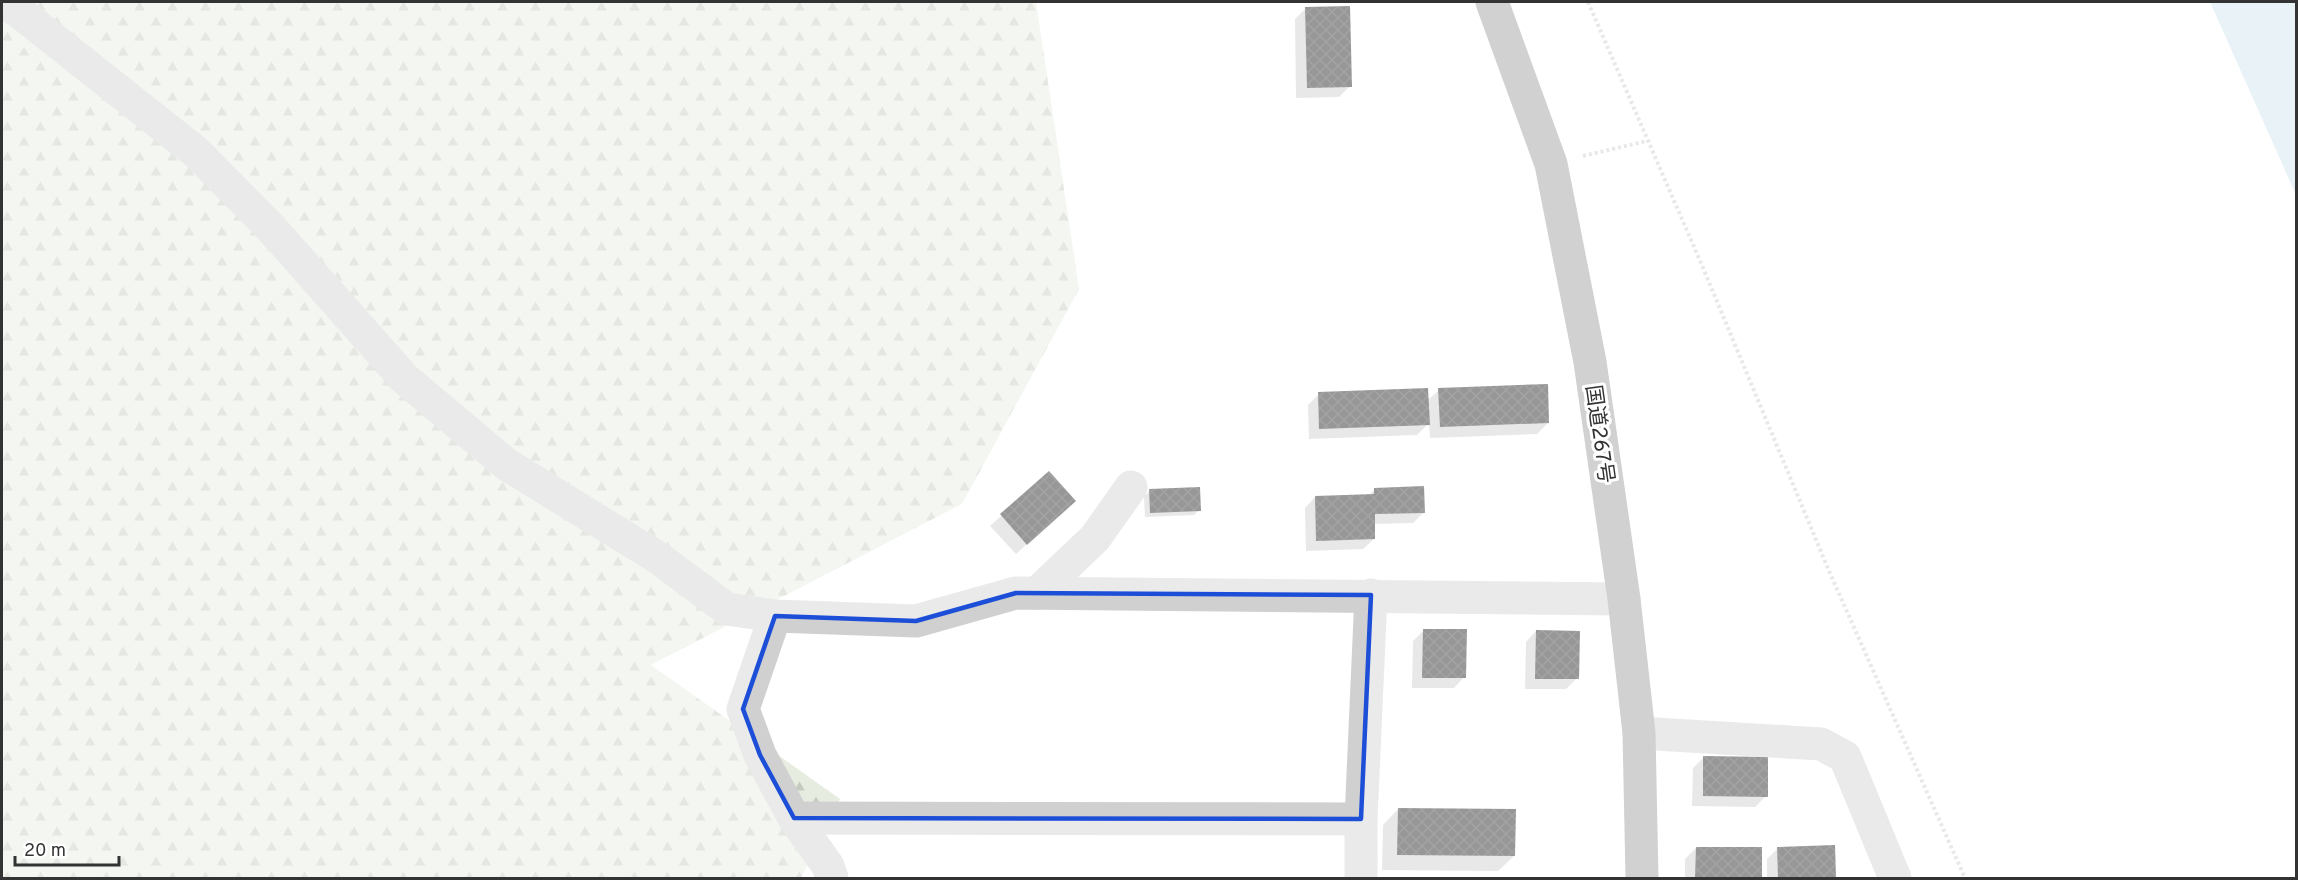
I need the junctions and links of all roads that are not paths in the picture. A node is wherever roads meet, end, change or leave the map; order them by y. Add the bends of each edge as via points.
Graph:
1 (2, 2) edge
2 (1492, 2) edge
3 (1131, 487) dead end
4 (1037, 593) junction
5 (1371, 595) junction
6 (1624, 598) junction
7 (775, 616) junction
8 (1639, 732) junction
9 (794, 818) junction
10 (1361, 819) junction
11 (832, 879) edge
12 (1361, 879) edge
13 (1642, 879) edge
14 (1895, 879) edge

1 - 7 street via 196,152 271,228 404,378 506,464 657,557 727,609
2 - 6 highway, 国道267号 via 1551,164 1590,362
3 - 4 street via 1095,538
4 - 5 street
4 - 7 street via 1016,593 916,621
5 - 6 street
5 - 10 street
6 - 8 highway, 国道267号
7 - 9 street via 743,709 760,755
8 - 13 highway, 国道267号
8 - 14 street via 1821,744 1845,757
9 - 10 street
9 - 11 street via 828,866
10 - 12 street

